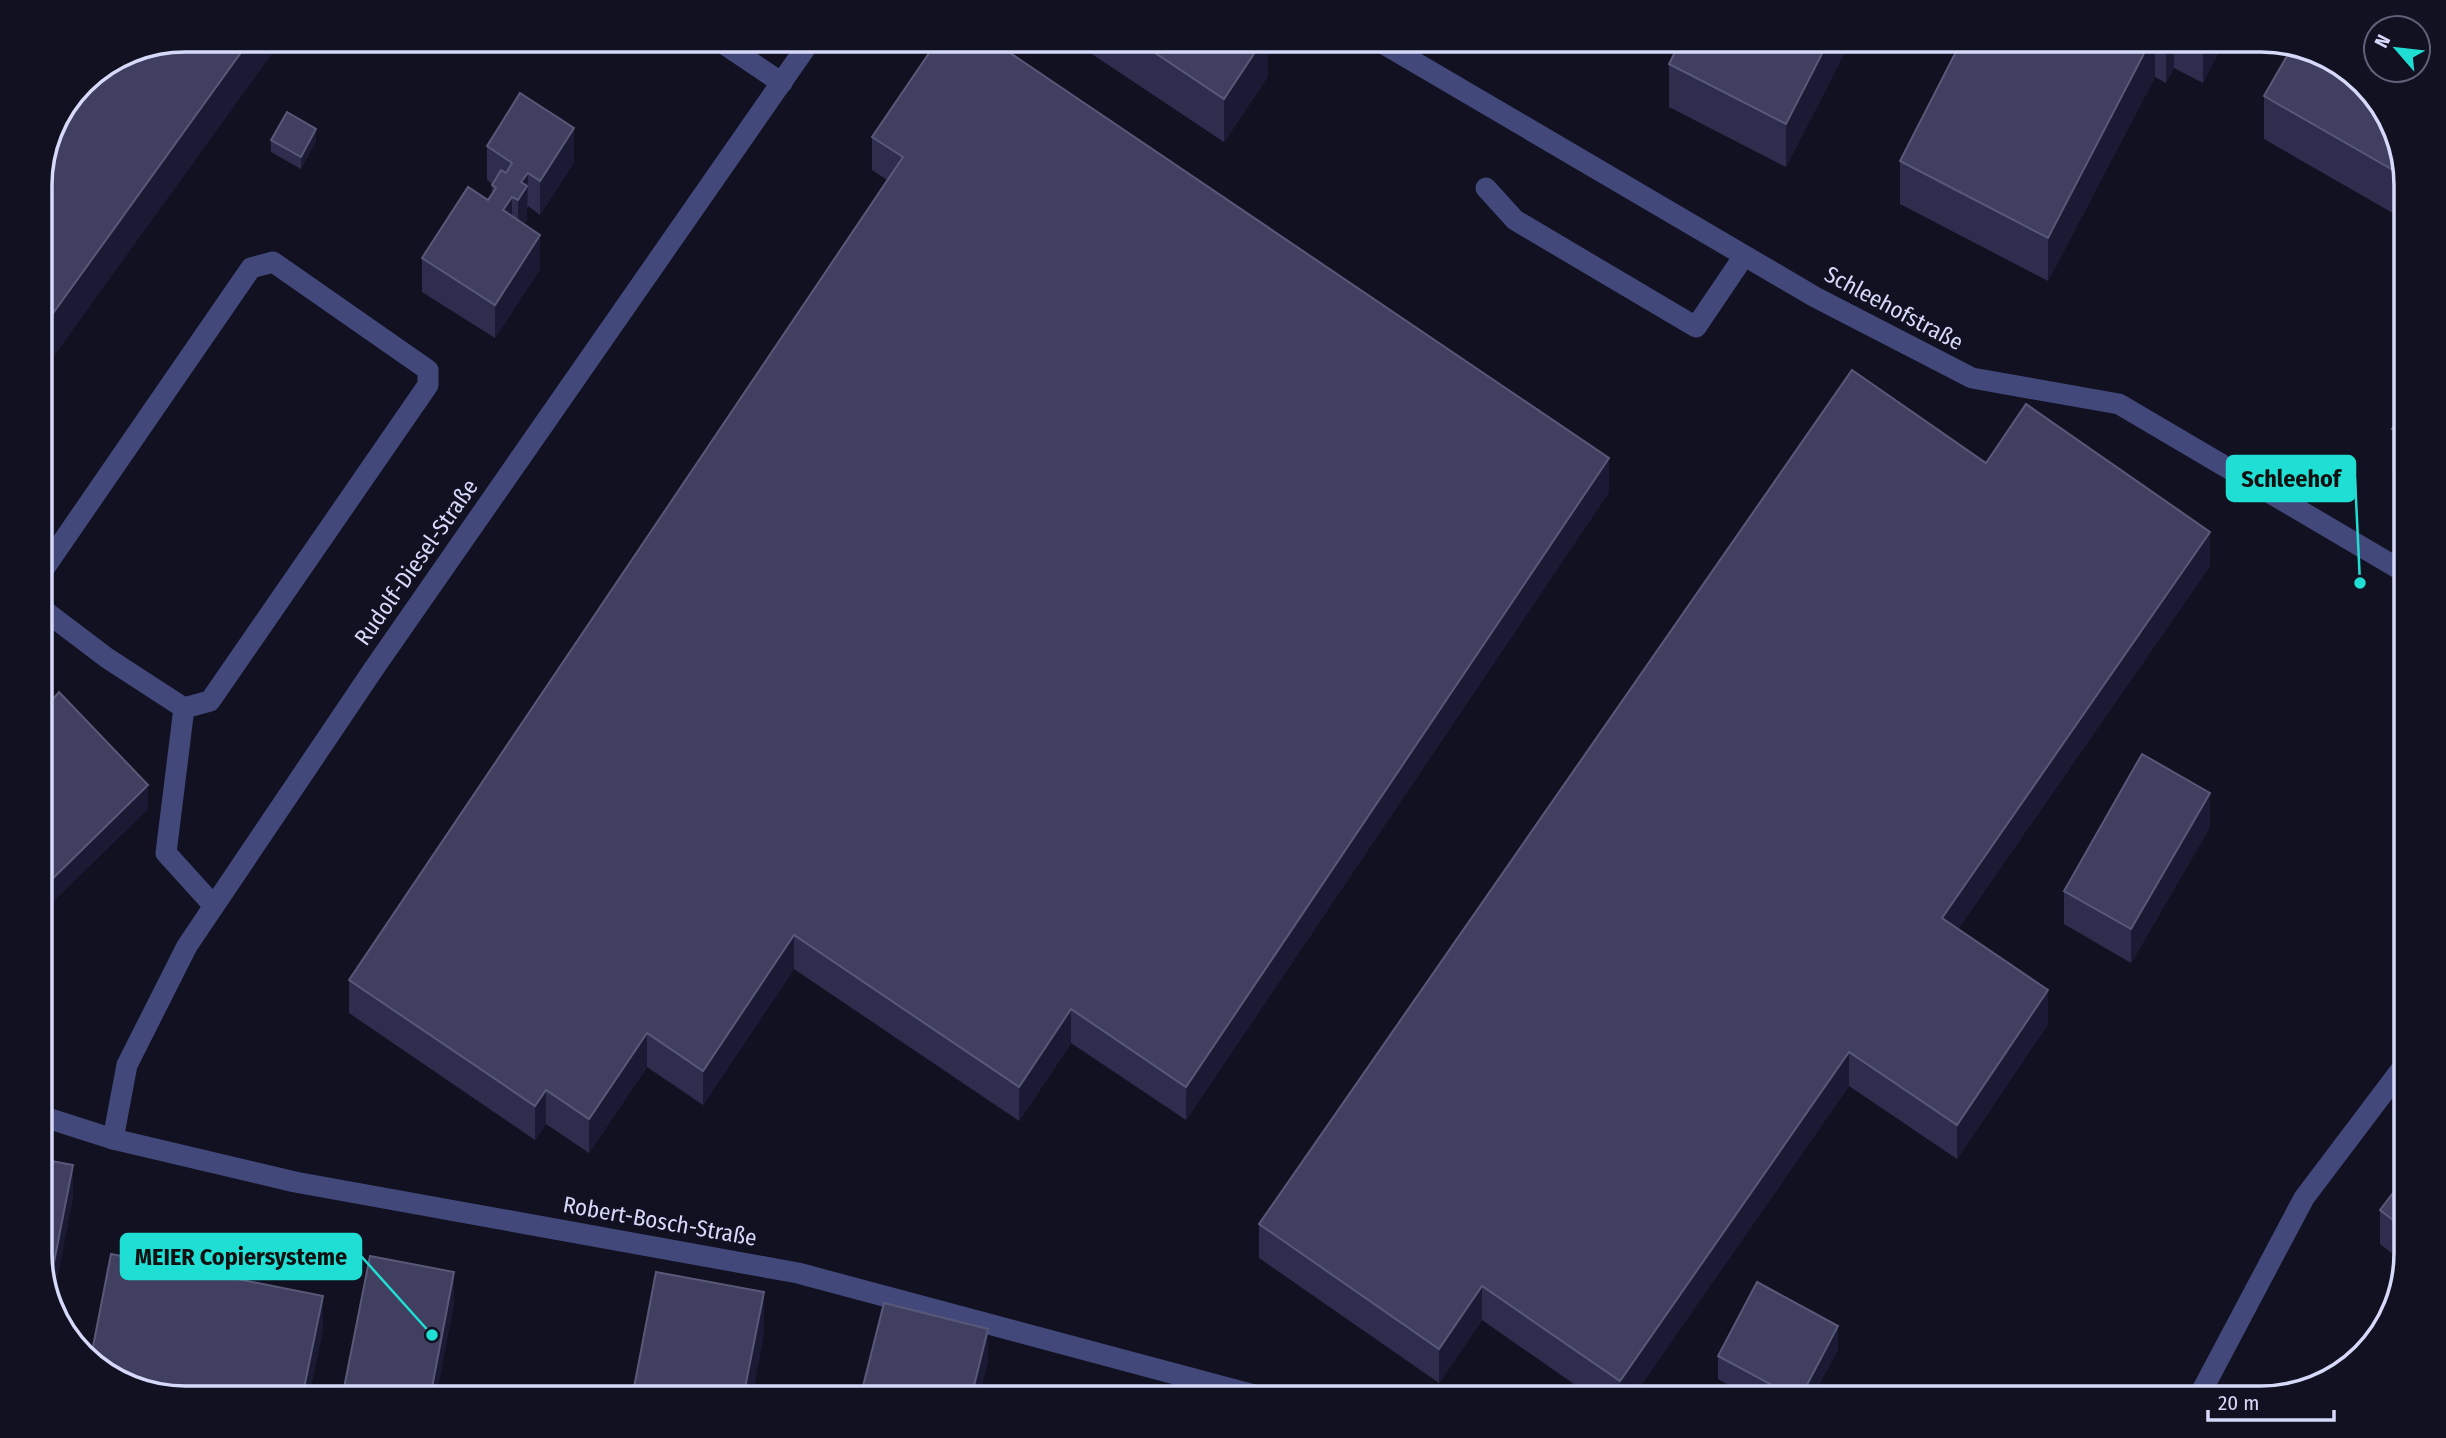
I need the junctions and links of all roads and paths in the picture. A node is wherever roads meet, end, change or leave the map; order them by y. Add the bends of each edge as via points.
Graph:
1 (1398, 52) edge
2 (737, 53) edge
3 (802, 53) edge
4 (782, 83) junction
5 (1486, 188) dead end
6 (1744, 256) junction
7 (53, 556) edge
8 (2393, 566) edge
9 (53, 617) edge
10 (184, 708) junction
11 (214, 906) junction
12 (2394, 1079) edge
13 (53, 1120) edge
14 (113, 1139) junction
15 (1199, 1386) edge
16 (2204, 1386) edge

1 - 6 street, Schleehofstraße
2 - 4 street
3 - 4 street, Rudolf-Diesel-Straße
4 - 11 street, Rudolf-Diesel-Straße
5 - 6 street via 1515,220 1696,327
6 - 8 street, Schleehofstraße via 1972,378 2119,404
7 - 10 street via 251,268 273,262 429,370 428,385 210,701
9 - 10 street
10 - 11 street via 166,853
11 - 14 street, Rudolf-Diesel-Straße via 187,946 127,1065
12 - 16 street via 2304,1198
13 - 14 street, Robert-Bosch-Straße
14 - 15 street, Robert-Bosch-Straße via 295,1182 798,1273

